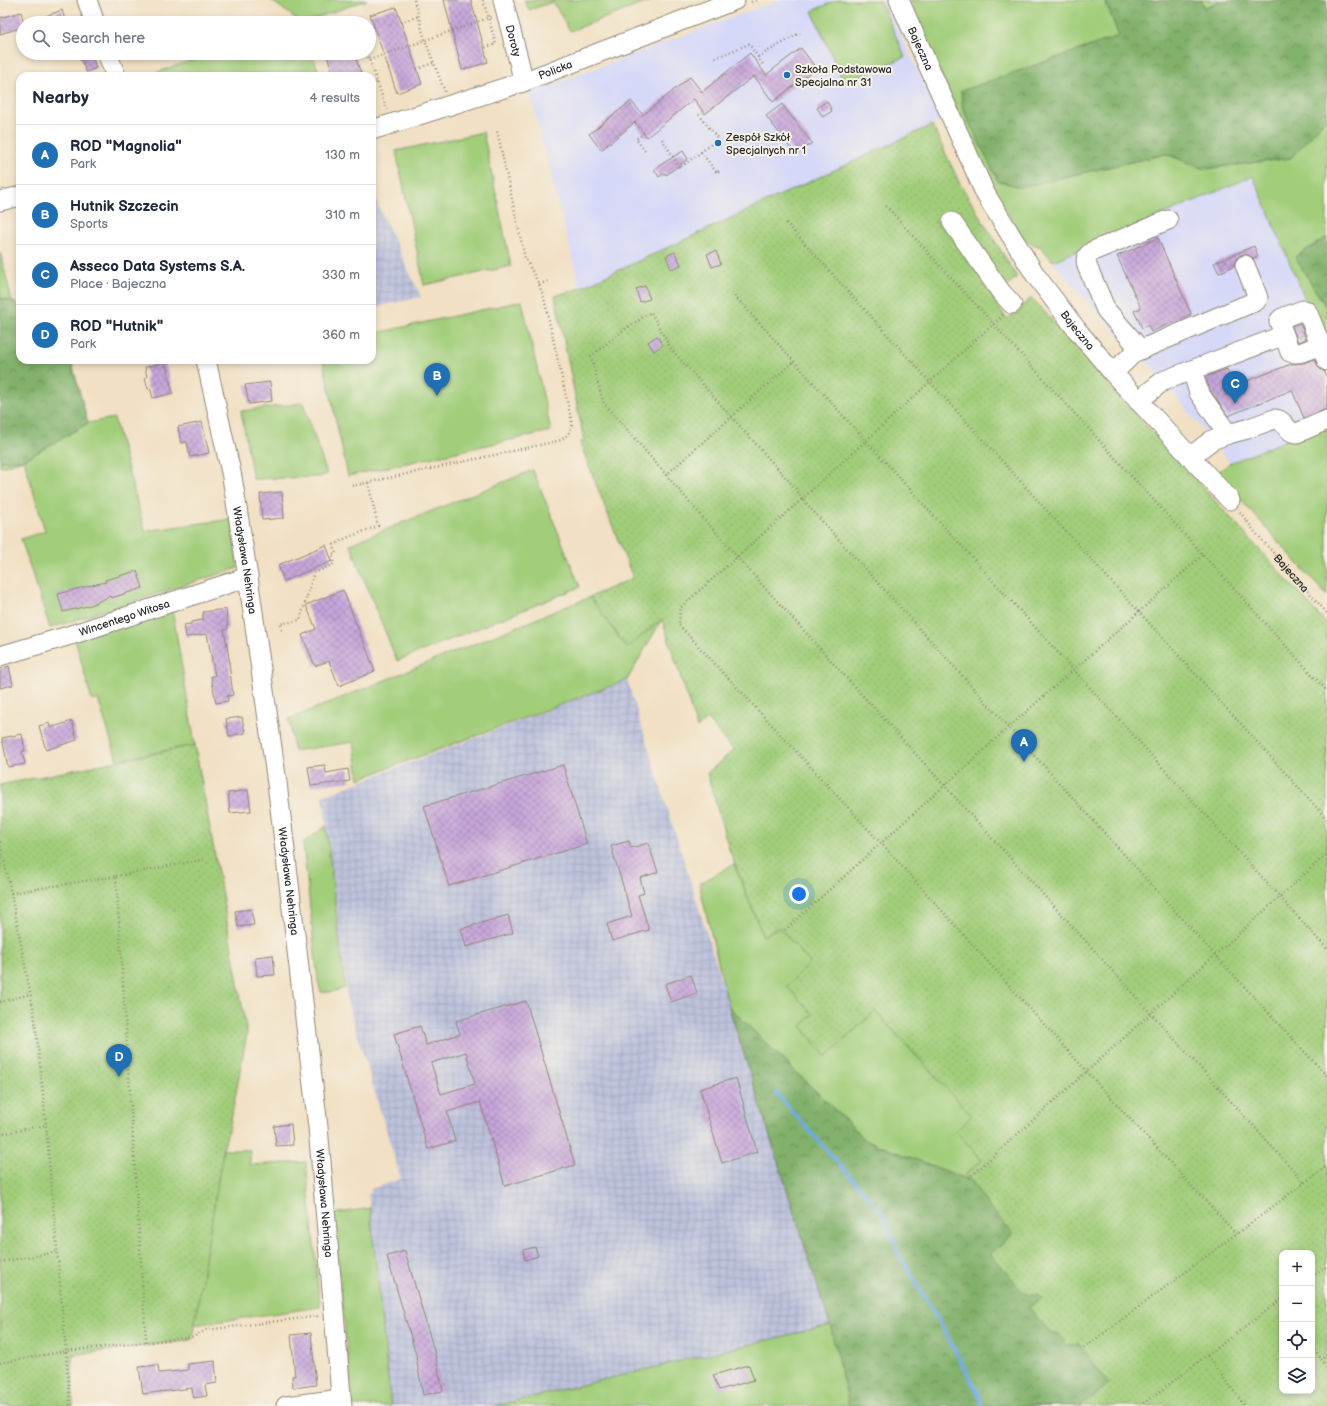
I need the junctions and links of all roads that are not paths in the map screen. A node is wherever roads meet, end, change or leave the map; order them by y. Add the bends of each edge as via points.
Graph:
1 (87, 0) edge
2 (735, 0) edge
3 (899, 0) edge
4 (499, 10) edge
5 (93, 16) edge
6 (110, 60) edge
7 (114, 72) edge
8 (523, 82) junction
9 (376, 129) edge
10 (16, 197) edge
11 (0, 201) edge
12 (1168, 220) dead end
13 (952, 222) dead end
14 (1245, 265) dead end
15 (1008, 309) road end
16 (1284, 335) junction
17 (1320, 344) junction
18 (1140, 349) junction
19 (1327, 362) edge
20 (207, 364) edge
21 (1192, 370) junction
22 (1113, 374) junction
23 (1138, 401) junction
24 (1327, 420) edge
25 (1228, 434) junction
26 (1190, 457) junction
27 (1230, 500) road end
28 (248, 577) junction
29 (0, 656) edge
30 (342, 1403) edge
31 (286, 1406) edge

1 - 5 street
2 - 8 street, Policka
3 - 22 street, Bajeczna via 986,195 1036,276
4 - 8 street, Doroty via 520,66
6 - 7 street
8 - 9 street, Policka
10 - 11 street
12 - 18 street via 1093,251 1085,260 1106,310
13 - 15 street via 1001,292
14 - 18 street via 1258,298 1256,301
16 - 17 street via 1290,352 1294,353
16 - 17 street via 1279,321 1305,310
16 - 21 street
17 - 19 street
18 - 22 street
20 - 28 street, Władysława Nehringa via 232,478
21 - 23 street via 1163,381
21 - 25 street via 1199,393
22 - 23 street, Bajeczna
23 - 26 street, Bajeczna
24 - 25 street via 1292,433 1283,421 1274,418
25 - 26 street via 1212,440
26 - 27 street, Bajeczna
28 - 29 street, Wincentego Witosa
28 - 30 street, Władysława Nehringa via 277,783 316,1111
30 - 31 street

